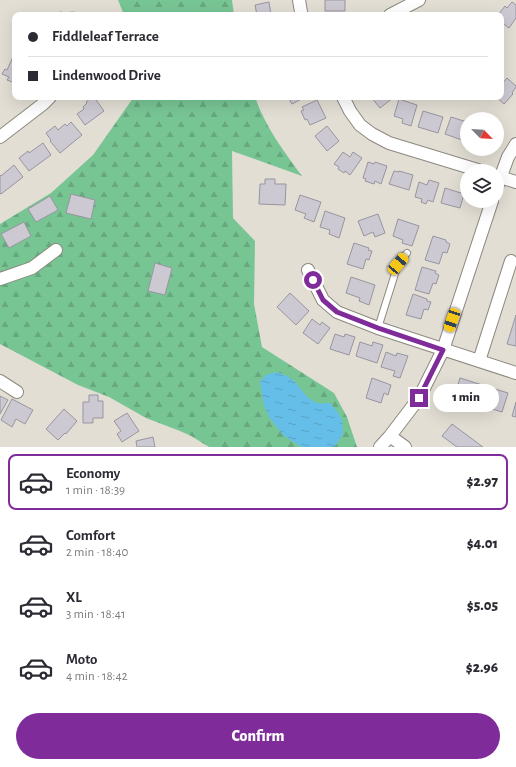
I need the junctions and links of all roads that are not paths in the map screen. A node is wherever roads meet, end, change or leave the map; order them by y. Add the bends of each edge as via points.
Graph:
1 (299, 0) edge
2 (419, 0) edge
3 (300, 12) edge
4 (396, 12) edge
5 (47, 100) edge
6 (344, 100) edge
7 (0, 137) edge
8 (516, 144) edge
9 (460, 165) edge
10 (504, 166) edge
11 (504, 181) edge
12 (516, 182) edge
13 (490, 208) edge
14 (56, 250) dead end
15 (407, 253) dead end
16 (511, 260) dead end
17 (308, 270) dead end
18 (0, 279) edge
19 (378, 328) junction
20 (443, 350) junction
21 (479, 361) junction
22 (516, 373) edge
23 (0, 381) edge
24 (17, 392) dead end
25 (390, 436) junction
26 (380, 447) edge
27 (406, 447) edge

1 - 3 street
2 - 4 street
5 - 7 street
6 - 9 street via 360,124 372,134 389,143
8 - 10 street
11 - 12 street
13 - 20 street
14 - 18 street via 32,268
15 - 19 lane via 398,264
16 - 21 street
17 - 19 street via 323,300 337,312
19 - 20 street
20 - 21 street
20 - 25 street via 419,398
21 - 22 street
23 - 24 street
25 - 26 street
25 - 27 street

